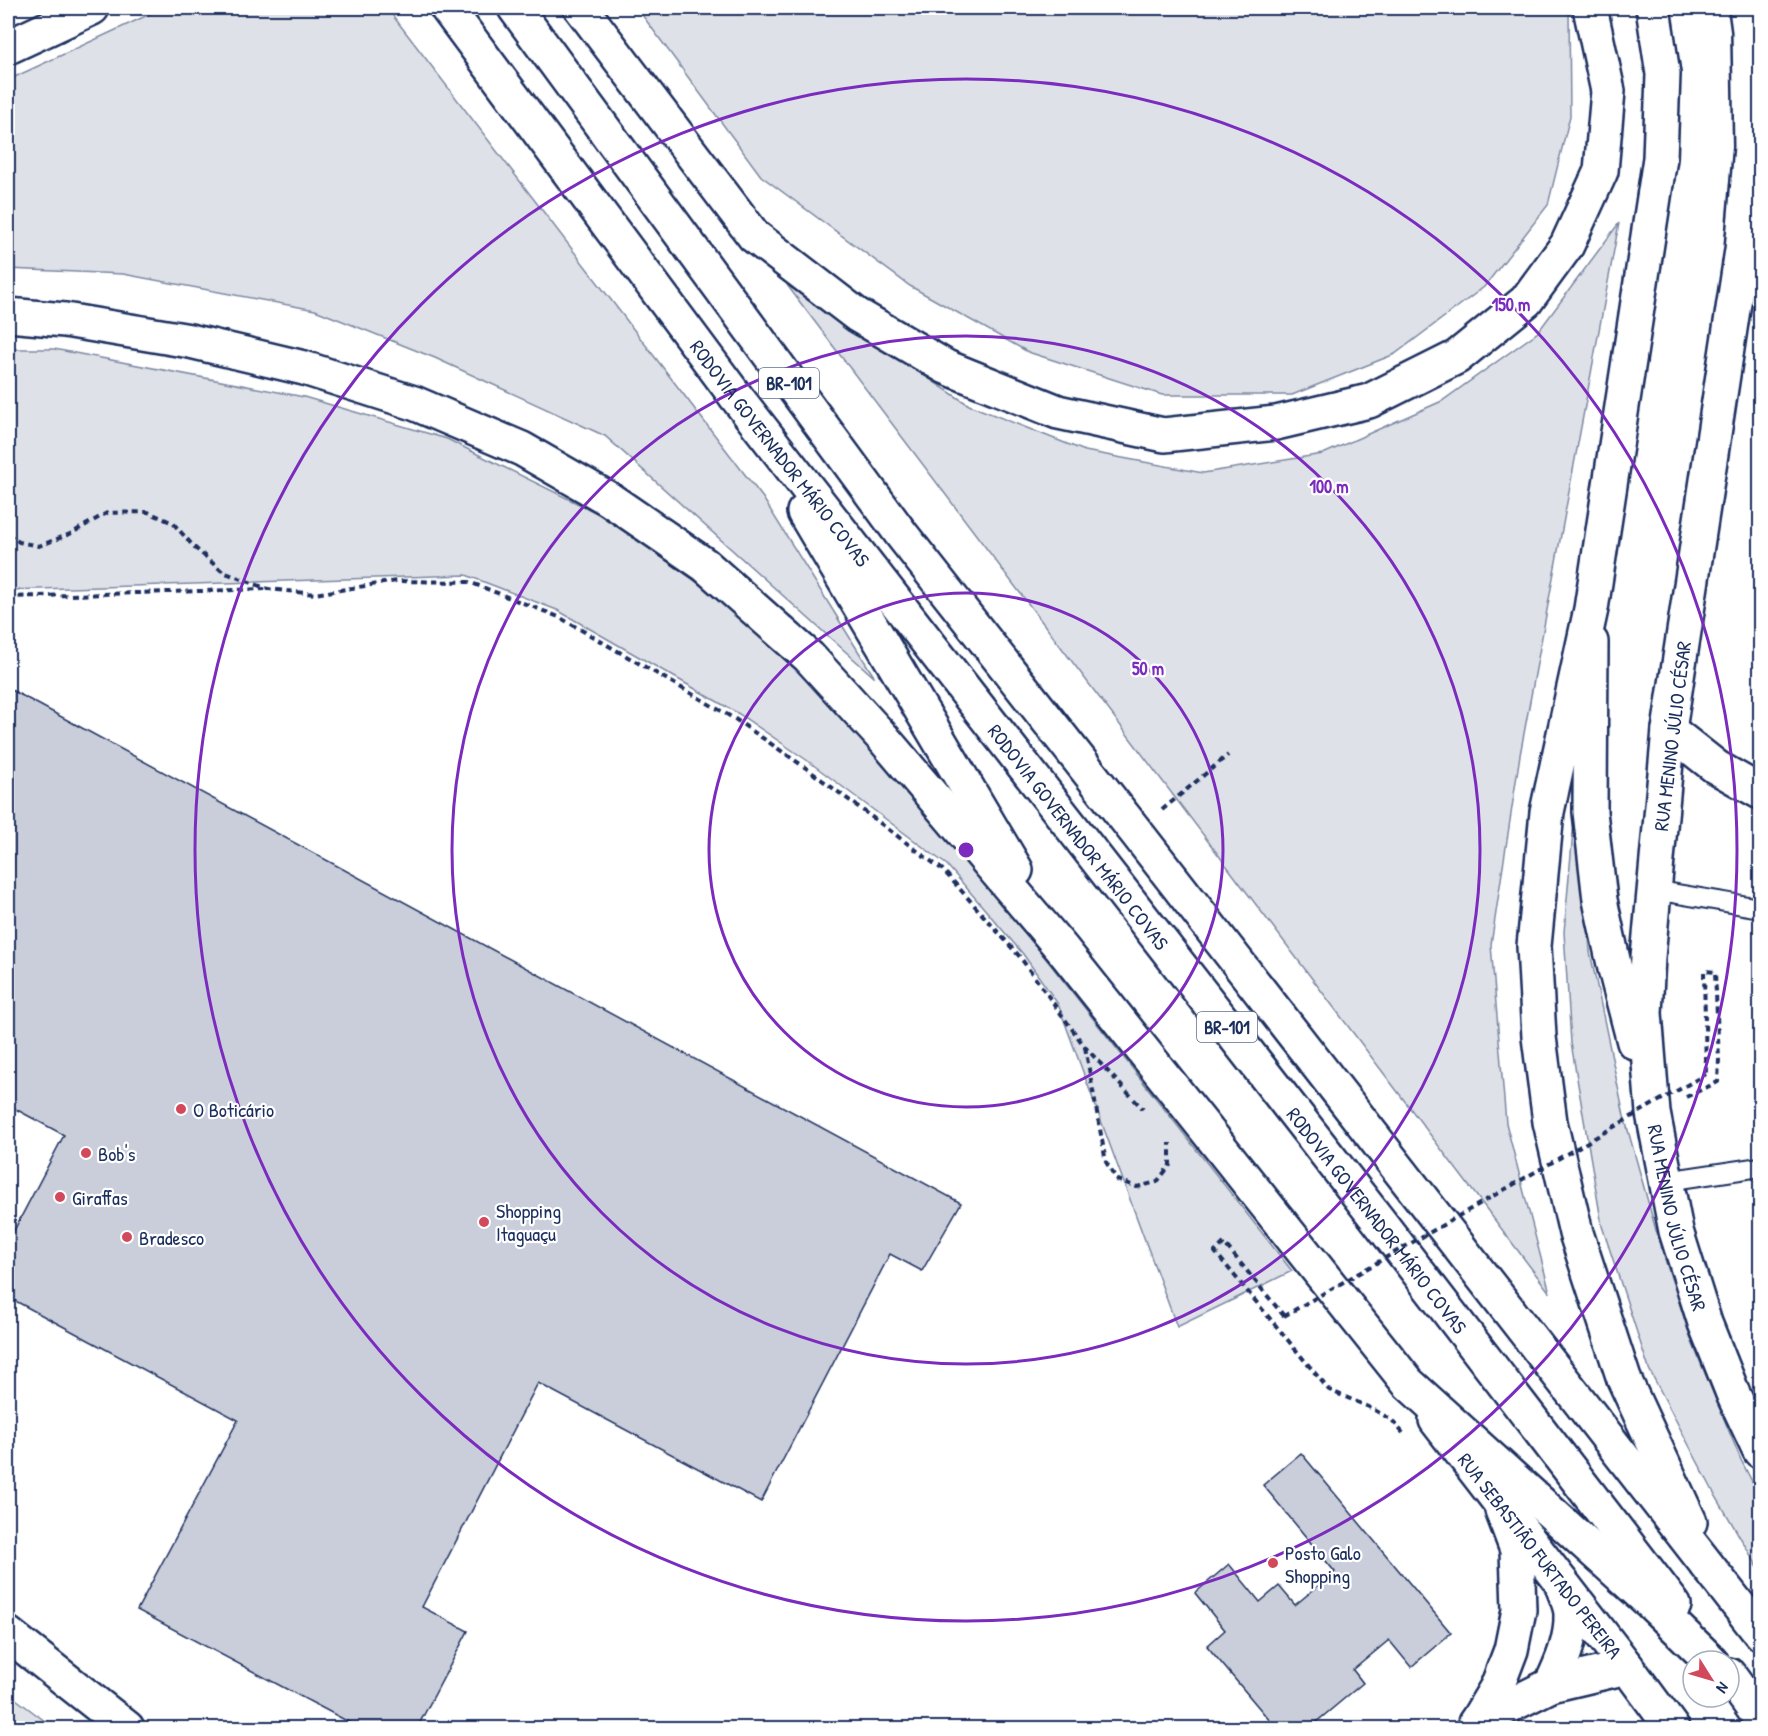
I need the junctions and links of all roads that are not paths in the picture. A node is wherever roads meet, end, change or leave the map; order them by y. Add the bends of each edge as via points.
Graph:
1 (92, 8) edge
2 (447, 8) edge
3 (515, 8) edge
4 (581, 8) edge
5 (1590, 8) edge
6 (1653, 8) edge
7 (1746, 8) edge
8 (8, 47) edge
9 (8, 315) edge
10 (734, 394) junction
11 (1592, 609) junction
12 (1669, 730) junction
13 (1761, 792) edge
14 (1654, 890) junction
15 (1761, 908) edge
16 (1064, 950) junction
17 (1653, 1113) junction
18 (1761, 1167) edge
19 (1666, 1181) junction
20 (1408, 1383) junction
21 (1761, 1451) edge
22 (1498, 1500) junction
23 (1713, 1573) junction
24 (1561, 1582) junction
25 (1761, 1633) edge
26 (8, 1634) edge
27 (1699, 1649) edge
28 (1709, 1649) edge
29 (1627, 1667) junction
30 (1551, 1685) junction
31 (1741, 1692) edge
32 (1761, 1718) edge
33 (1469, 1725) edge
34 (127, 1728) edge
35 (1672, 1728) edge

1 - 8 main road
2 - 10 main road, RODOVIA GOVERNADOR MÁRIO COVAS / BR-101
3 - 23 main road, BR-101 via 902,535
4 - 5 main road via 754,236 857,315 946,367 1058,412 1164,435 1276,423 1369,401 1456,357 1526,301 1567,245 1601,171 1608,92
6 - 11 main road via 1663,74 1660,158
7 - 12 main road, RUA MENINO JÚLIO CÉSAR via 1751,147 1742,250
9 - 16 main road via 65,320 190,341 304,368 414,403 522,449 609,499 705,565 808,657 884,739
10 - 16 main road
10 - 28 main road, RODOVIA GOVERNADOR MÁRIO COVAS / BR-101
11 - 17 main road via 1590,812 1600,900
11 - 23 main road via 1547,812 1534,946 1539,1037 1550,1122 1576,1233 1620,1368
12 - 13 main road via 1716,767
12 - 14 main road, RUA MENINO JÚLIO CÉSAR
14 - 15 lane
14 - 17 main road, RUA MENINO JÚLIO CÉSAR via 1646,1013
16 - 20 main road
17 - 19 main road, RUA MENINO JÚLIO CÉSAR
18 - 19 lane
19 - 21 main road, RUA MENINO JÚLIO CÉSAR via 1676,1231 1705,1323
20 - 22 main road, RUA SEBASTIÃO FURTADO PEREIRA
20 - 27 main road
22 - 24 main road, RUA SEBASTIÃO FURTADO PEREIRA
22 - 33 main road via 1517,1550 1519,1610 1501,1678
23 - 25 main road, BR-101
24 - 29 main road, RUA SEBASTIÃO FURTADO PEREIRA
24 - 30 main road via 1571,1611 1570,1634
26 - 34 main road
29 - 30 main road
29 - 35 main road, RUA SEBASTIÃO FURTADO PEREIRA
30 - 33 main road
31 - 32 main road

